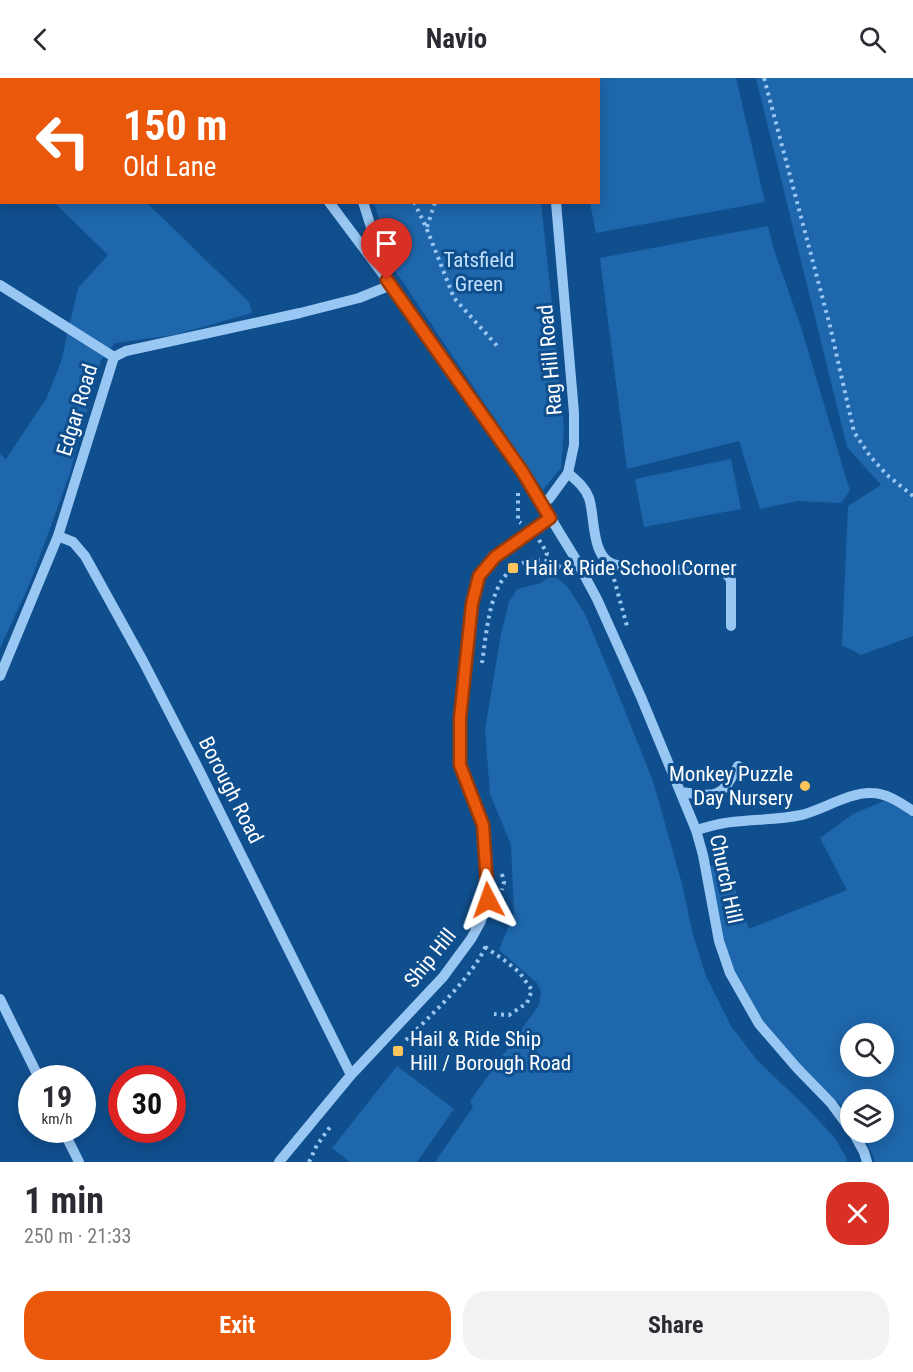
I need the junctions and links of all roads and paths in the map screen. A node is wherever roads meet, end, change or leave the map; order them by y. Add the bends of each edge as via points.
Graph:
1 (764, 78) edge
2 (330, 204) edge
3 (364, 204) edge
4 (415, 204) edge
5 (434, 204) edge
6 (556, 204) edge
7 (426, 228) junction
8 (389, 283) junction
9 (0, 285) edge
10 (499, 348) dead end
11 (114, 357) junction
12 (568, 473) junction
13 (913, 496) edge
14 (542, 503) junction
15 (550, 518) junction
16 (58, 536) junction
17 (572, 574) dead end
18 (731, 626) dead end
19 (482, 670) dead end
20 (0, 676) edge
21 (738, 766) dead end
22 (681, 792) junction
23 (913, 811) edge
24 (696, 830) junction
25 (502, 873) dead end
26 (502, 894) dead end
27 (490, 937) dead end
28 (471, 939) junction
29 (486, 948) junction
30 (0, 999) edge
31 (494, 1014) dead end
32 (401, 1046) dead end
33 (33, 1065) edge
34 (351, 1075) junction
35 (840, 1114) edge
36 (334, 1121) dead end
37 (70, 1143) edge
38 (859, 1143) edge
39 (79, 1162) edge
40 (279, 1162) edge
41 (309, 1162) edge
42 (867, 1162) edge

1 - 13 path via 854,432 887,475
2 - 8 street, Church Hill
3 - 8 street
4 - 7 path
5 - 7 path
6 - 12 street, Rag Hill Road via 574,413 574,445
7 - 10 path via 454,298
8 - 11 street, Edgar Road via 359,298 126,351
8 - 14 street, Church Hill
9 - 11 street
11 - 16 street, Edgar Road
12 - 14 street, Rag Hill Road
12 - 18 street via 589,498 602,556 625,567 723,569 731,580
14 - 15 street, Church Hill
15 - 22 street, Church Hill via 597,599
15 - 28 street, Ship Hill via 495,557 479,576 472,604 460,718 460,765 483,825 488,900
16 - 20 street, Edgar Road
16 - 34 street, Borough Road via 73,542 85,556 143,661
17 - 19 path via 543,560 516,565 505,573 492,606
21 - 22 street via 719,793
22 - 24 street, Church Hill
23 - 24 street via 896,800 870,792 803,814
24 - 35 street, Church Hill via 730,973 759,1024
25 - 26 path
27 - 29 path
28 - 29 path
28 - 34 street, Ship Hill via 444,977
29 - 31 path via 519,972 532,990 528,1003 509,1016
29 - 32 path via 458,986
30 - 33 street
34 - 40 street, Ship Hill
36 - 41 path
37 - 39 street
38 - 42 street, Church Hill

